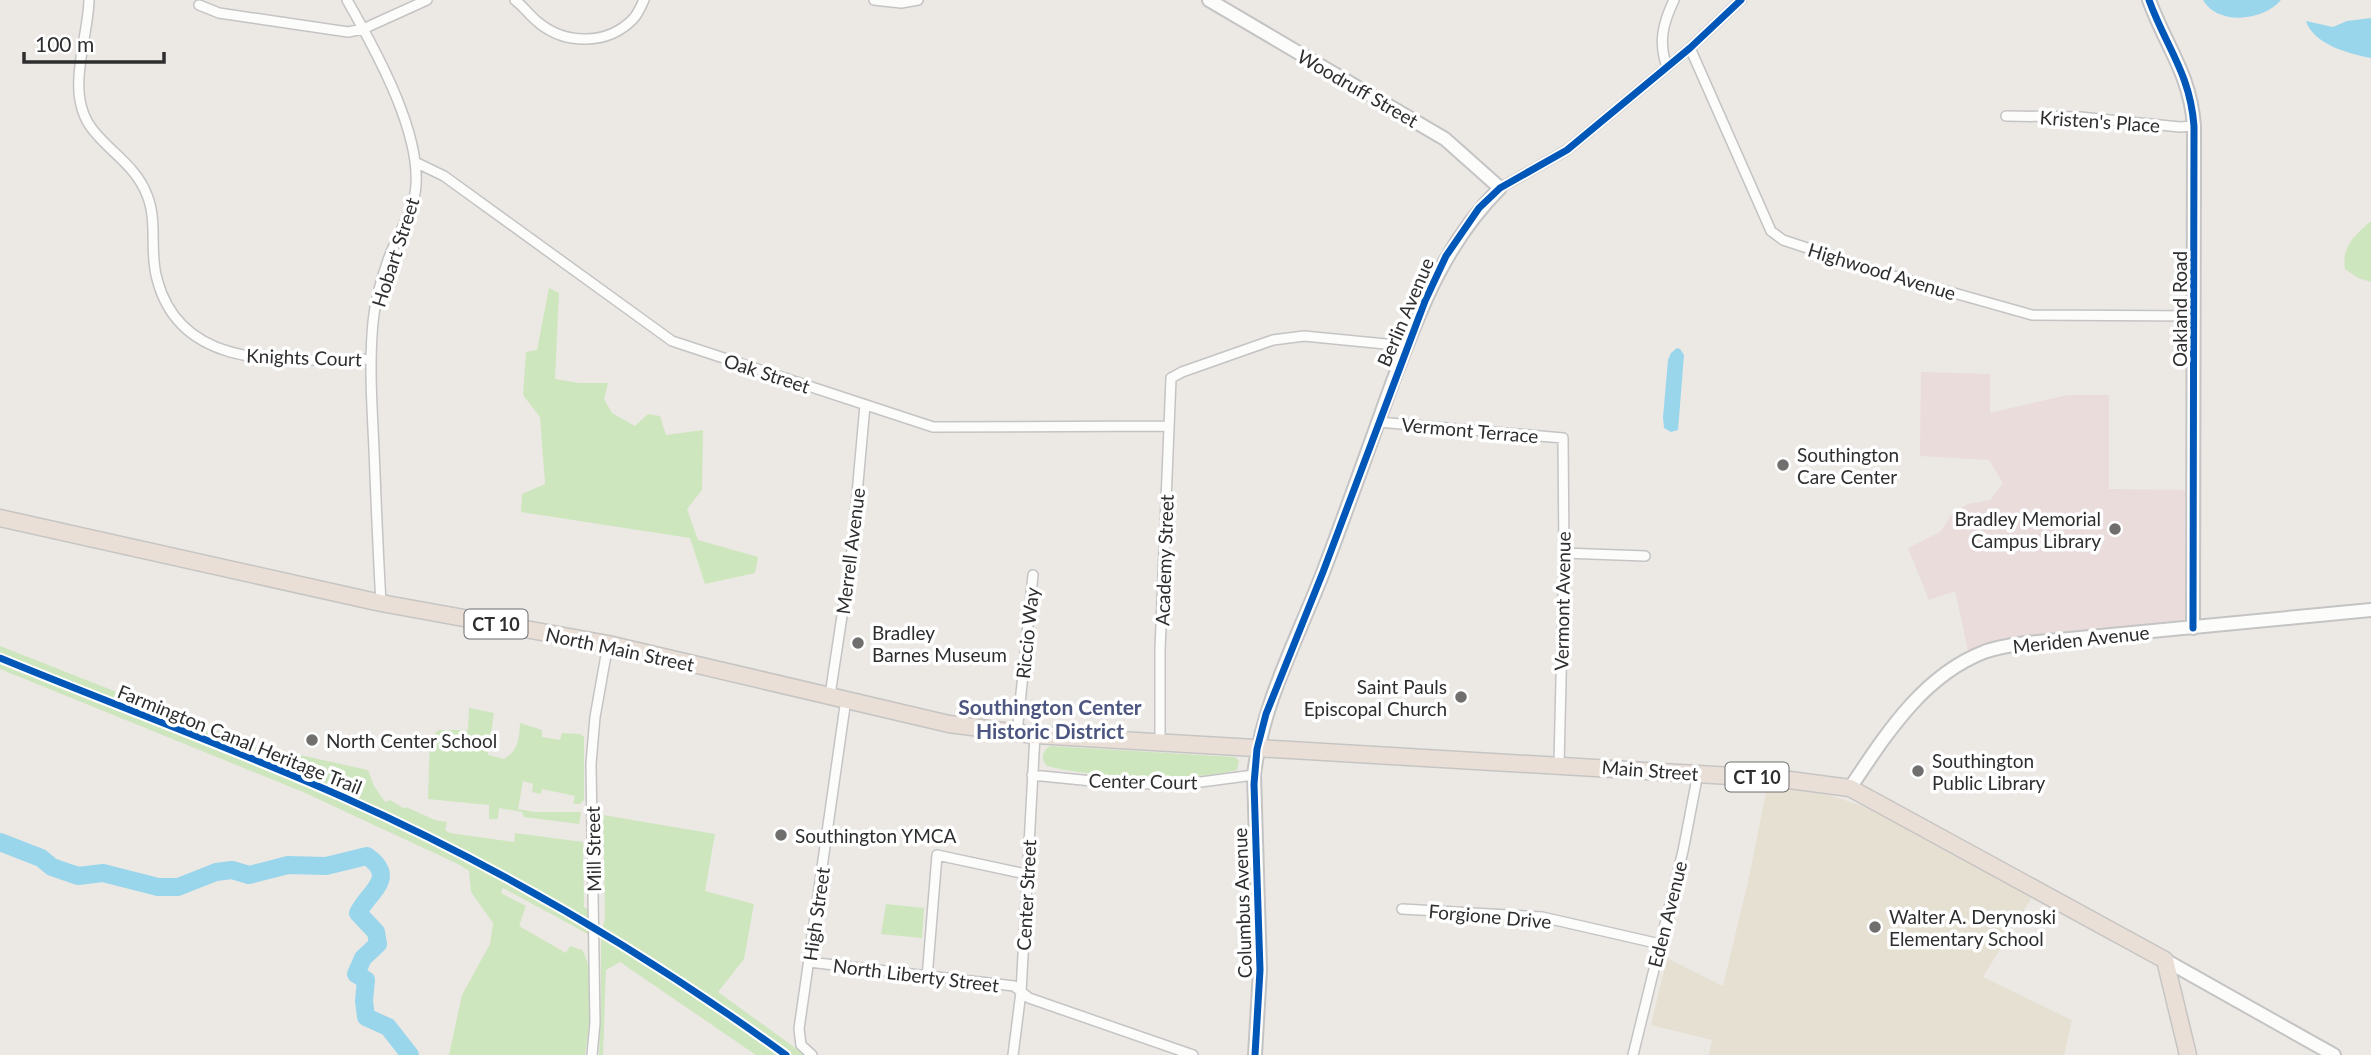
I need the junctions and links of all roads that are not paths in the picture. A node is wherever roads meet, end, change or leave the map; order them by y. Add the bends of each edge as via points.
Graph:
1 (89, 0) edge
2 (347, 0) edge
3 (427, 0) edge
4 (515, 0) edge
5 (645, 0) edge
6 (874, 0) edge
7 (918, 0) edge
8 (1209, 0) edge
9 (1674, 0) edge
10 (1741, 0) edge
11 (2150, 0) edge
12 (199, 5) dead end
13 (363, 29) junction
14 (1690, 48) junction
15 (1667, 67) junction
16 (2006, 116) dead end
17 (2194, 126) junction
18 (417, 163) junction
19 (1500, 188) junction
20 (2195, 316) junction
21 (1406, 346) junction
22 (371, 359) junction
23 (865, 405) junction
24 (1378, 422) junction
25 (1169, 426) junction
26 (1563, 438) joint
27 (0, 518) edge
28 (1564, 553) junction
29 (1646, 556) dead end
30 (1033, 575) dead end
31 (381, 603) junction
32 (2371, 610) edge
33 (2193, 628) junction
34 (608, 644) junction
35 (830, 695) junction
36 (846, 699) junction
37 (1017, 733) junction
38 (1035, 735) junction
39 (1160, 742) junction
40 (1257, 750) junction
41 (1559, 764) junction
42 (1698, 773) junction
43 (1032, 775) junction
44 (1254, 775) junction
45 (1850, 788) junction
46 (1026, 874) junction
47 (1402, 909) dead end
48 (1660, 944) junction
49 (2165, 960) junction
50 (809, 962) junction
51 (927, 978) junction
52 (1021, 992) junction
53 (593, 1055) edge
54 (812, 1055) edge
55 (1013, 1055) edge
56 (1193, 1055) edge
57 (1255, 1055) edge
58 (1633, 1055) edge
59 (2188, 1055) edge
60 (2334, 1055) edge

1 - 22 street, Knights Court via 80,99 91,128 127,163 146,192 154,222 156,277 171,311 210,346 246,357
2 - 13 street, Hobart Street
3 - 13 street
4 - 5 street via 560,36 583,40 617,30 634,19
6 - 7 street
8 - 19 main road, Woodruff Street via 1445,139
9 - 15 street via 1661,40
10 - 14 street, Berlin Avenue
11 - 17 main road, Oakland Road via 2184,76
12 - 13 street via 279,23 348,32
13 - 18 street, Hobart Street via 403,114
14 - 15 street, Berlin Avenue
14 - 20 street, Highwood Avenue via 1771,231 1783,240 1883,274 2032,315
15 - 19 street, Berlin Avenue via 1567,150
16 - 17 street, Kristen's Place
17 - 20 main road, Oakland Road
18 - 22 street, Hobart Street via 414,199 377,296
18 - 23 street, Oak Street via 444,176 672,341
19 - 21 main road, Berlin Avenue via 1479,208 1446,256
20 - 33 main road, Oakland Road
21 - 24 main road, Berlin Avenue
21 - 25 street, Academy Street via 1304,336 1273,340 1171,378
22 - 31 street, Hobart Street
23 - 25 street, Oak Street via 933,427
23 - 35 street, Merrell Avenue via 852,550
24 - 26 street, Vermont Terrace
24 - 40 main road, Berlin Avenue via 1266,714
25 - 39 street, Academy Street
26 - 28 street, Vermont Avenue
27 - 31 highway, North Main Street / CT 10
28 - 29 street
28 - 41 street, Vermont Avenue
30 - 37 street, Riccio Way
31 - 34 highway, North Main Street / CT 10
32 - 33 main road, Meriden Avenue
33 - 45 main road, Meriden Avenue via 2026,643 1983,652 1943,675 1914,701
34 - 35 highway, North Main Street / CT 10
34 - 53 street, Mill Street via 594,717 591,764
35 - 36 highway, North Main Street / CT 10
36 - 37 highway, North Main Street / CT 10 via 949,724
36 - 50 street, High Street
37 - 38 highway, North Main Street / CT 10
38 - 39 highway, Main Street / CT 10
38 - 43 street, Center Street
39 - 40 highway, Main Street / CT 10
40 - 41 highway, Main Street / CT 10
40 - 44 main road, Columbus Avenue
41 - 42 highway, Main Street / CT 10
42 - 45 highway, Main Street / CT 10
42 - 48 street, Eden Avenue
43 - 44 street, Center Court via 1178,785
43 - 46 street, Center Street
44 - 57 main road, Columbus Avenue via 1260,970
45 - 49 highway, Main Street / CT 10
46 - 51 street via 937,855
46 - 52 street, Center Street
47 - 48 street, Forgione Drive via 1542,918
48 - 58 street, Eden Avenue
49 - 59 highway
49 - 60 main road
50 - 51 street, North Liberty Street
50 - 54 street, High Street via 799,1029 801,1045
51 - 52 street, North Liberty Street via 1014,986
52 - 55 street, Center Street
52 - 56 street, North Liberty Street

